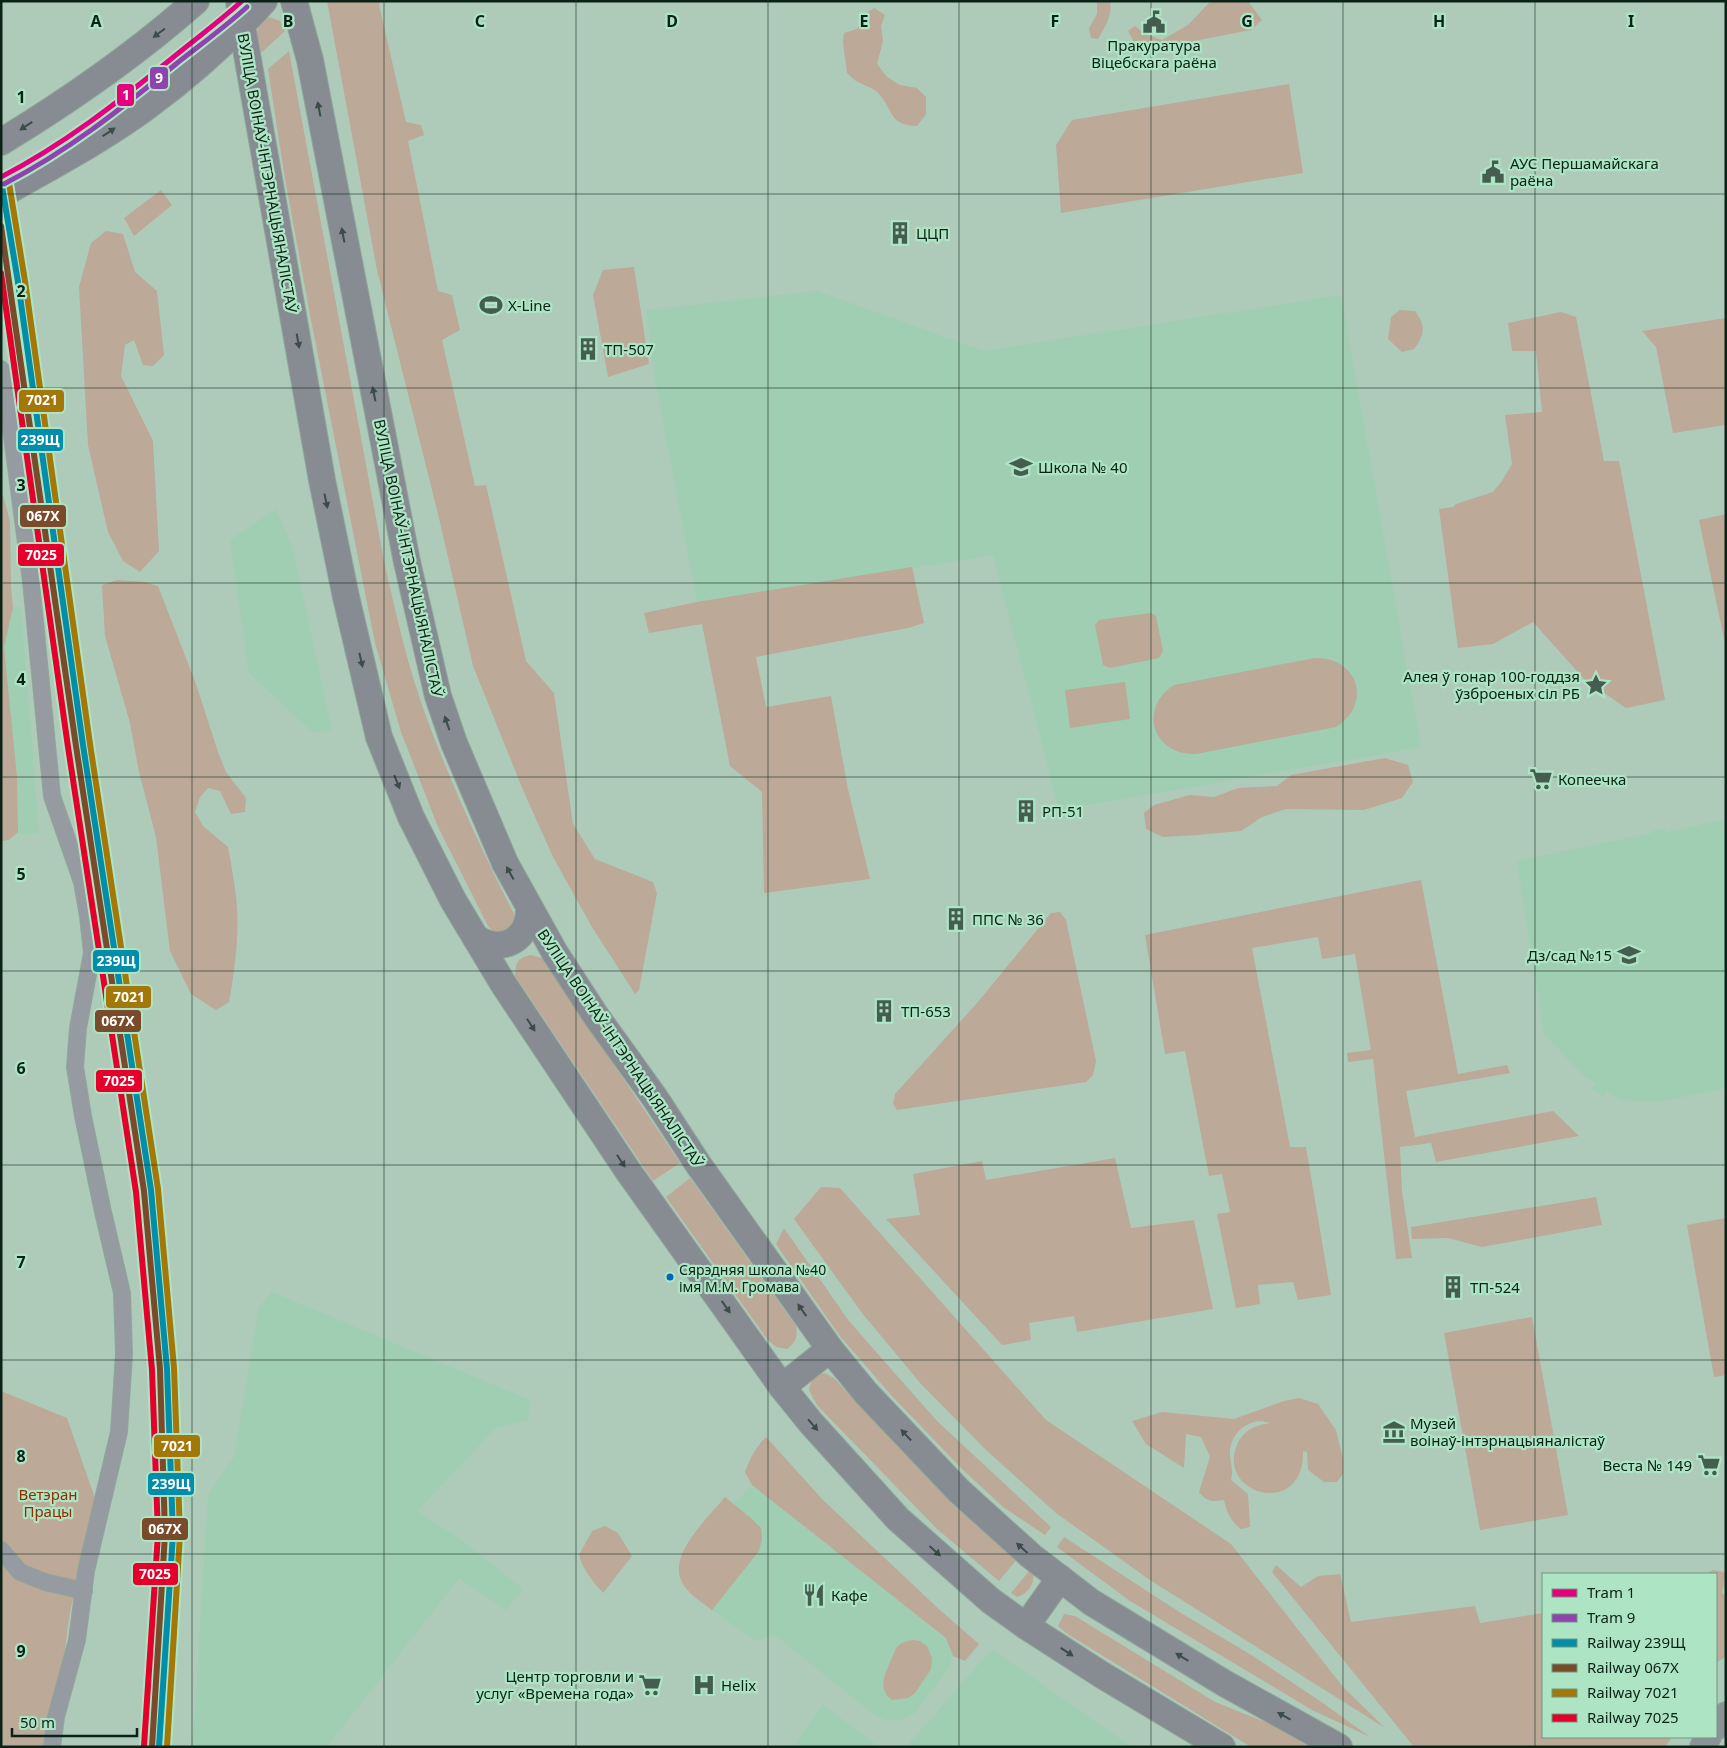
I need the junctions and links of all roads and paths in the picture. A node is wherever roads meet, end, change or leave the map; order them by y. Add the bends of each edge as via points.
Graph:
1 (196, 1) edge
2 (264, 1) edge
3 (294, 1) edge
4 (240, 14) edge
5 (1, 142) edge
6 (1, 195) edge
7 (1, 369) edge
8 (529, 907) junction
9 (476, 938) junction
10 (555, 954) junction
11 (504, 985) junction
12 (830, 1349) junction
13 (782, 1387) junction
14 (1, 1550) edge
15 (1060, 1578) junction
16 (84, 1591) junction
17 (1026, 1626) junction
18 (52, 1747) edge
19 (1222, 1747) edge
20 (1339, 1747) edge

1 -> 5 main road via 78,94
2 - 4 main road
8 -> 3 main road, ВУЛІЦА ВОІНАЎ-ІНТЭРНАЦЫЯНАЛІСТАЎ via 504,863 438,696 407,562 310,60
6 -> 4 main road via 145,108
4 -> 9 main road, ВУЛІЦА ВОІНАЎ-ІНТЭРНАЦЫЯНАЛІСТАЎ via 322,480 379,737 411,817
7 - 16 street via 30,581 52,796 82,882 92,953 78,1028 76,1067 91,1154 122,1293 124,1354 119,1432
8 - 9 main road via 530,916 524,931 511,942 497,946
8 - 10 main road, ВУЛІЦА ВОІНАЎ-ІНТЭРНАЦЫЯНАЛІСТАЎ
9 - 11 main road, ВУЛІЦА ВОІНАЎ-ІНТЭРНАЦЫЯНАЛІСТАЎ
10 - 11 main road via 534,947 520,951 509,962
12 -> 10 main road, ВУЛІЦА ВОІНАЎ-ІНТЭРНАЦЫЯНАЛІСТАЎ via 698,1164
11 -> 13 main road, ВУЛІЦА ВОІНАЎ-ІНТЭРНАЦЫЯНАЛІСТАЎ via 628,1172
12 - 13 main road
15 -> 12 main road, ВУЛІЦА ВОІНАЎ-ІНТЭРНАЦЫЯНАЛІСТАЎ via 959,1491 866,1393
13 -> 17 main road, ВУЛІЦА ВОІНАЎ-ІНТЭРНАЦЫЯНАЛІСТАЎ via 898,1518 974,1588
14 - 16 street via 20,1572
15 - 17 main road
20 -> 15 main road, ВУЛІЦА ВОІНАЎ-ІНТЭРНАЦЫЯНАЛІСТАЎ via 1224,1683 1091,1602
16 - 18 street via 77,1640 56,1716
17 -> 19 main road, ВУЛІЦА ВОІНАЎ-ІНТЭРНАЦЫЯНАЛІСТАЎ

